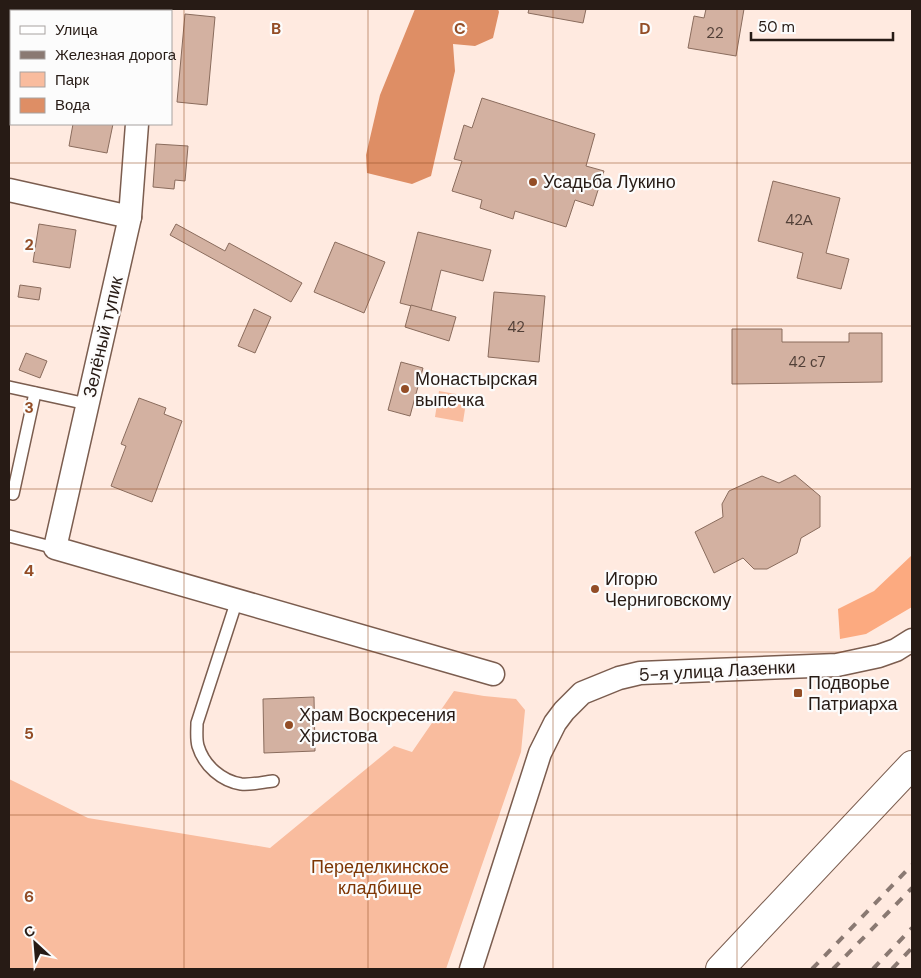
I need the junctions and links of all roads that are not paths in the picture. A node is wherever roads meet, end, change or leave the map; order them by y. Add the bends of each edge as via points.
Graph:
1 (137, 125) edge
2 (9, 190) edge
3 (130, 217) junction
4 (9, 387) edge
5 (35, 393) junction
6 (87, 404) junction
7 (9, 493) edge
8 (9, 536) edge
9 (55, 548) junction
10 (237, 600) junction
11 (912, 640) edge
12 (493, 674) dead end
13 (912, 766) edge
14 (273, 781) dead end
15 (471, 969) edge
16 (720, 969) edge

1 - 3 street, Зелёный тупик
2 - 3 street
3 - 6 street, Зелёный тупик
4 - 5 lane
5 - 6 lane
5 - 7 lane via 13,494
6 - 9 street, Зелёный тупик
8 - 9 lane
9 - 10 street
10 - 12 street
10 - 14 lane via 197,723 198,746 210,767 229,780 241,784
11 - 15 street, 5-я улица Лазенки via 879,656 837,665 640,673 582,694 555,723 540,753
13 - 16 main road

